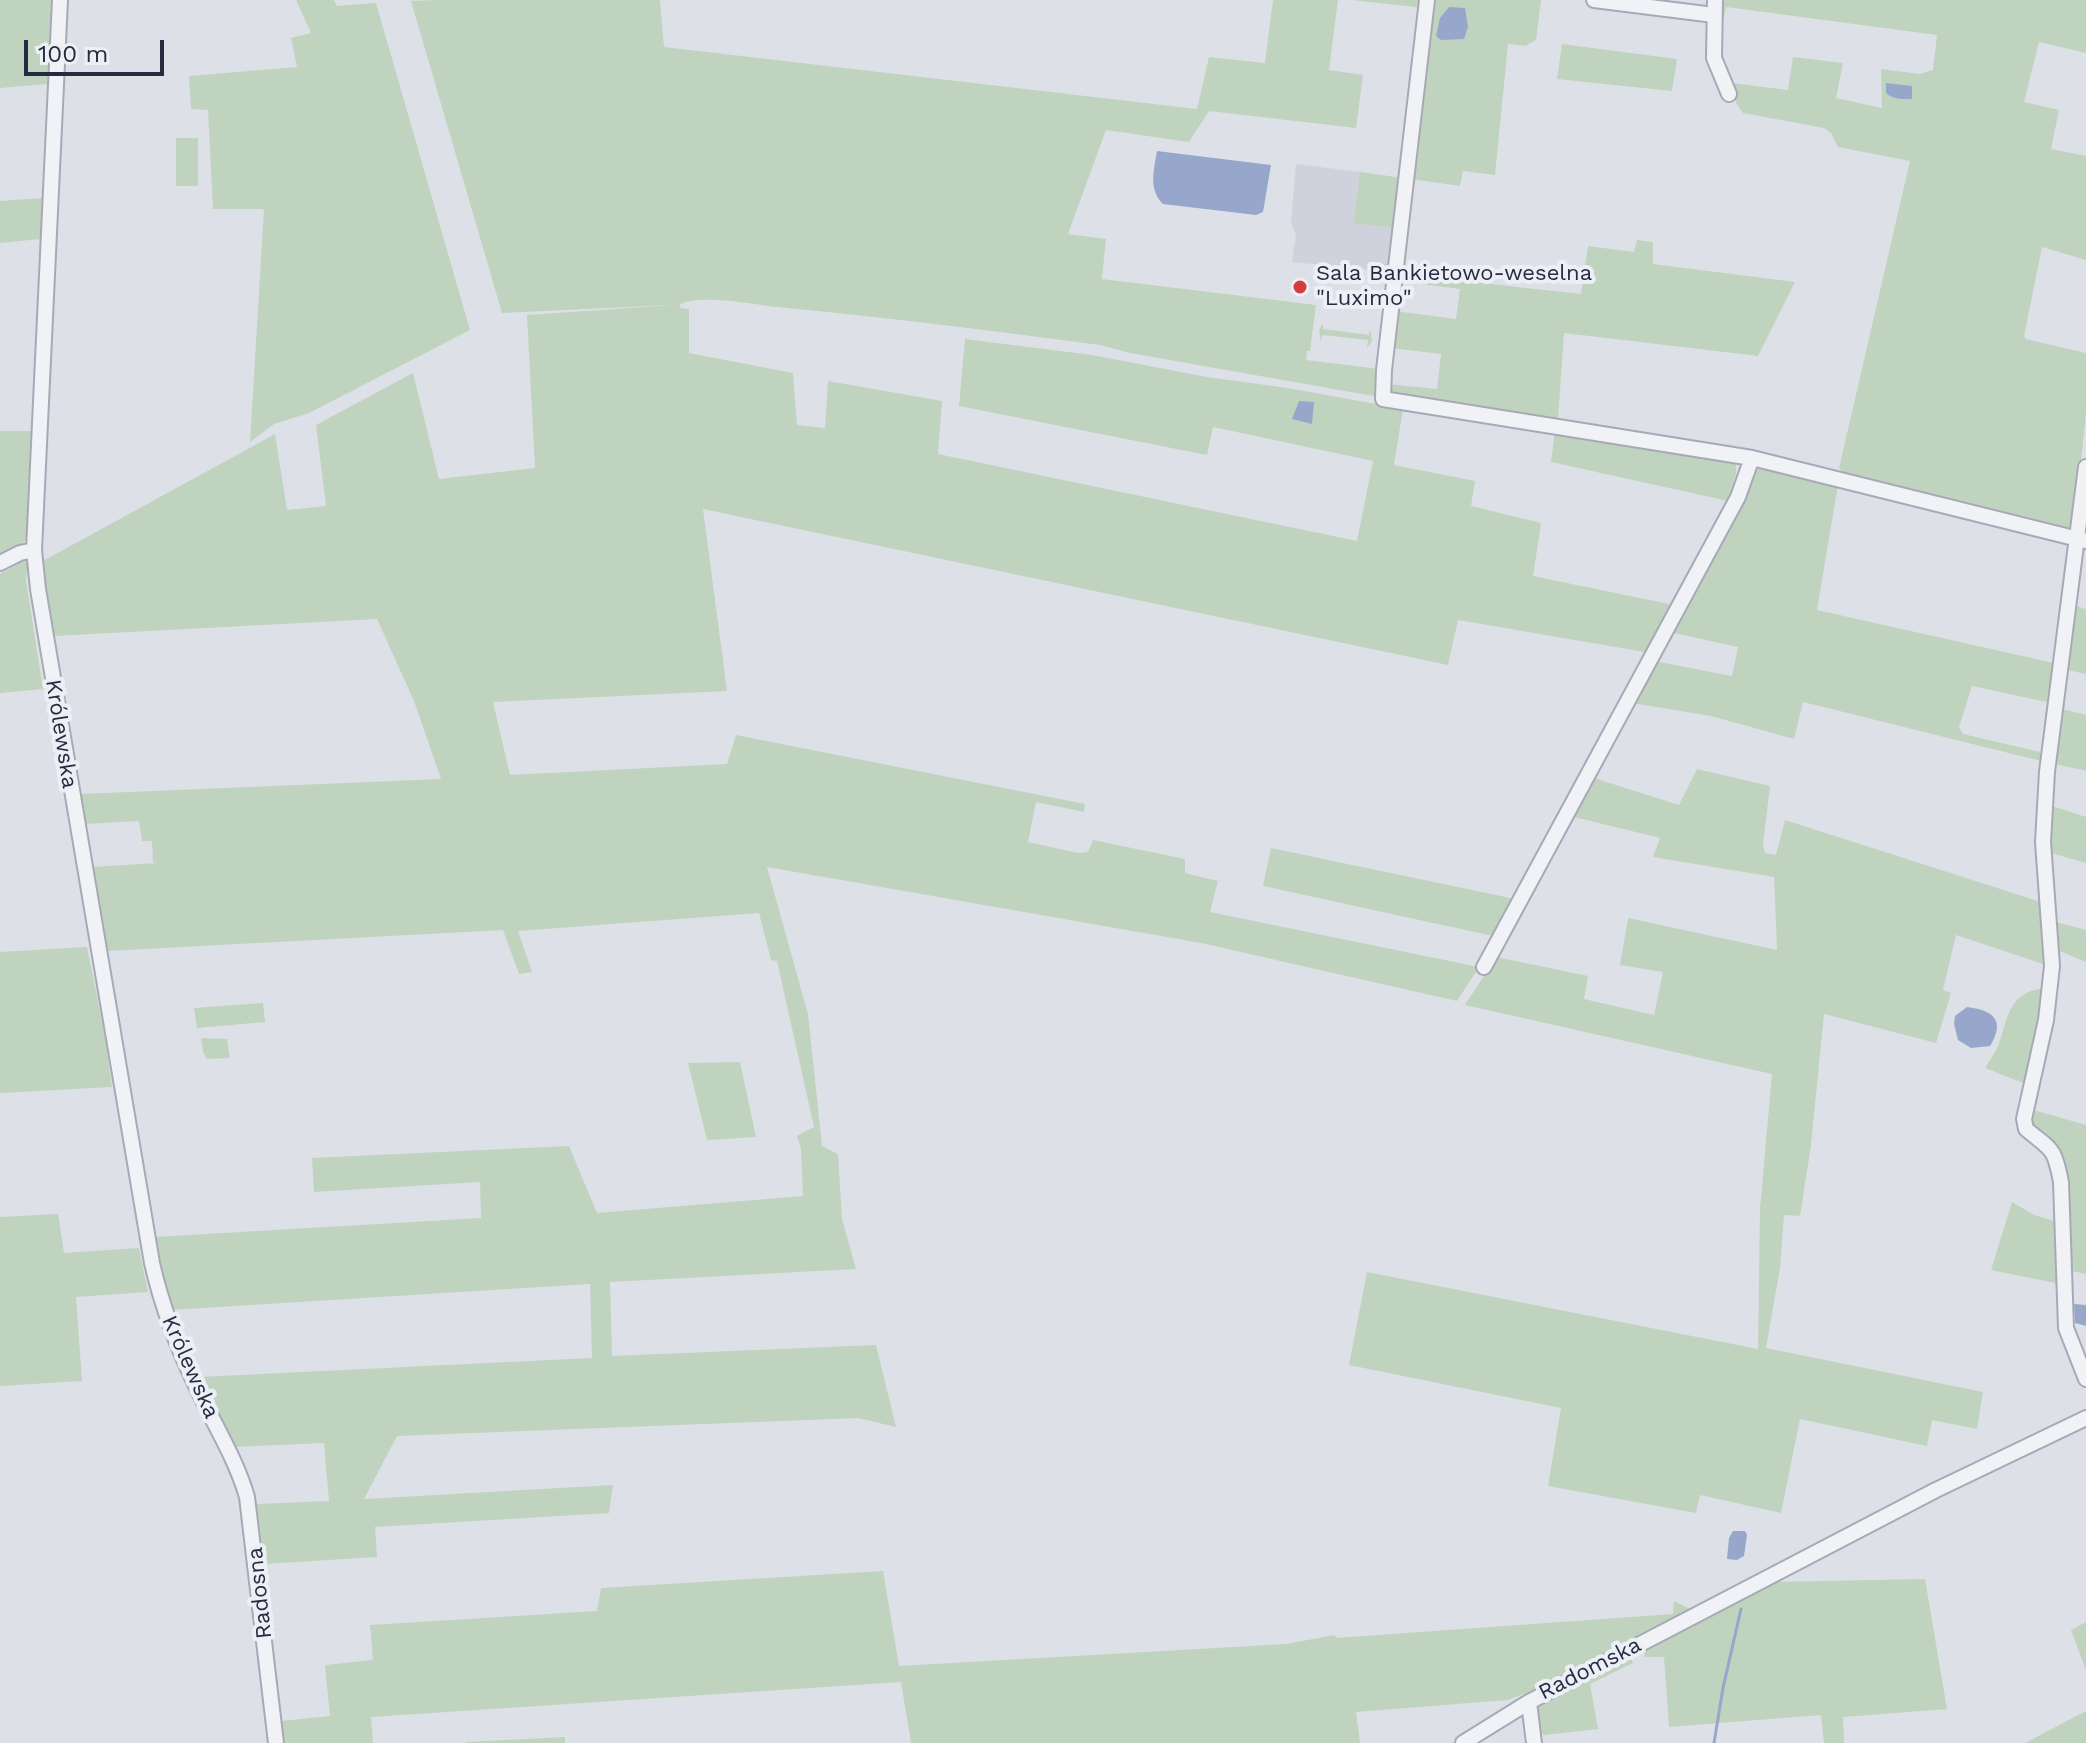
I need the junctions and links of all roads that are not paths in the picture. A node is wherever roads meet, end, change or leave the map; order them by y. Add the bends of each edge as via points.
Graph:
1 (60, 0) edge
2 (1427, 0) edge
3 (1594, 0) edge
4 (1714, 7) edge
5 (1729, 94) dead end
6 (1752, 458) junction
7 (2086, 467) edge
8 (2082, 540) edge
9 (34, 550) junction
10 (0, 563) edge
11 (1484, 967) dead end
12 (2086, 1379) edge
13 (2086, 1418) edge
14 (227, 1448) joint
15 (1529, 1702) junction
16 (276, 1743) edge
17 (1463, 1743) edge
18 (1534, 1743) edge

1 - 9 street, Królewska
2 - 6 street via 1383,399
3 - 4 street
4 - 5 street via 1714,58
6 - 8 street
6 - 11 street via 1738,497
7 - 8 street
8 - 12 street via 2047,772 2044,828 2052,966 2024,1119 2026,1129 2051,1147 2057,1159 2066,1328
9 - 10 street
9 - 14 street, Królewska via 60,733 152,1263 175,1338
13 - 15 street, Radomska
14 - 16 street, Radosna via 250,1509
15 - 17 street, Radomska
15 - 18 street

